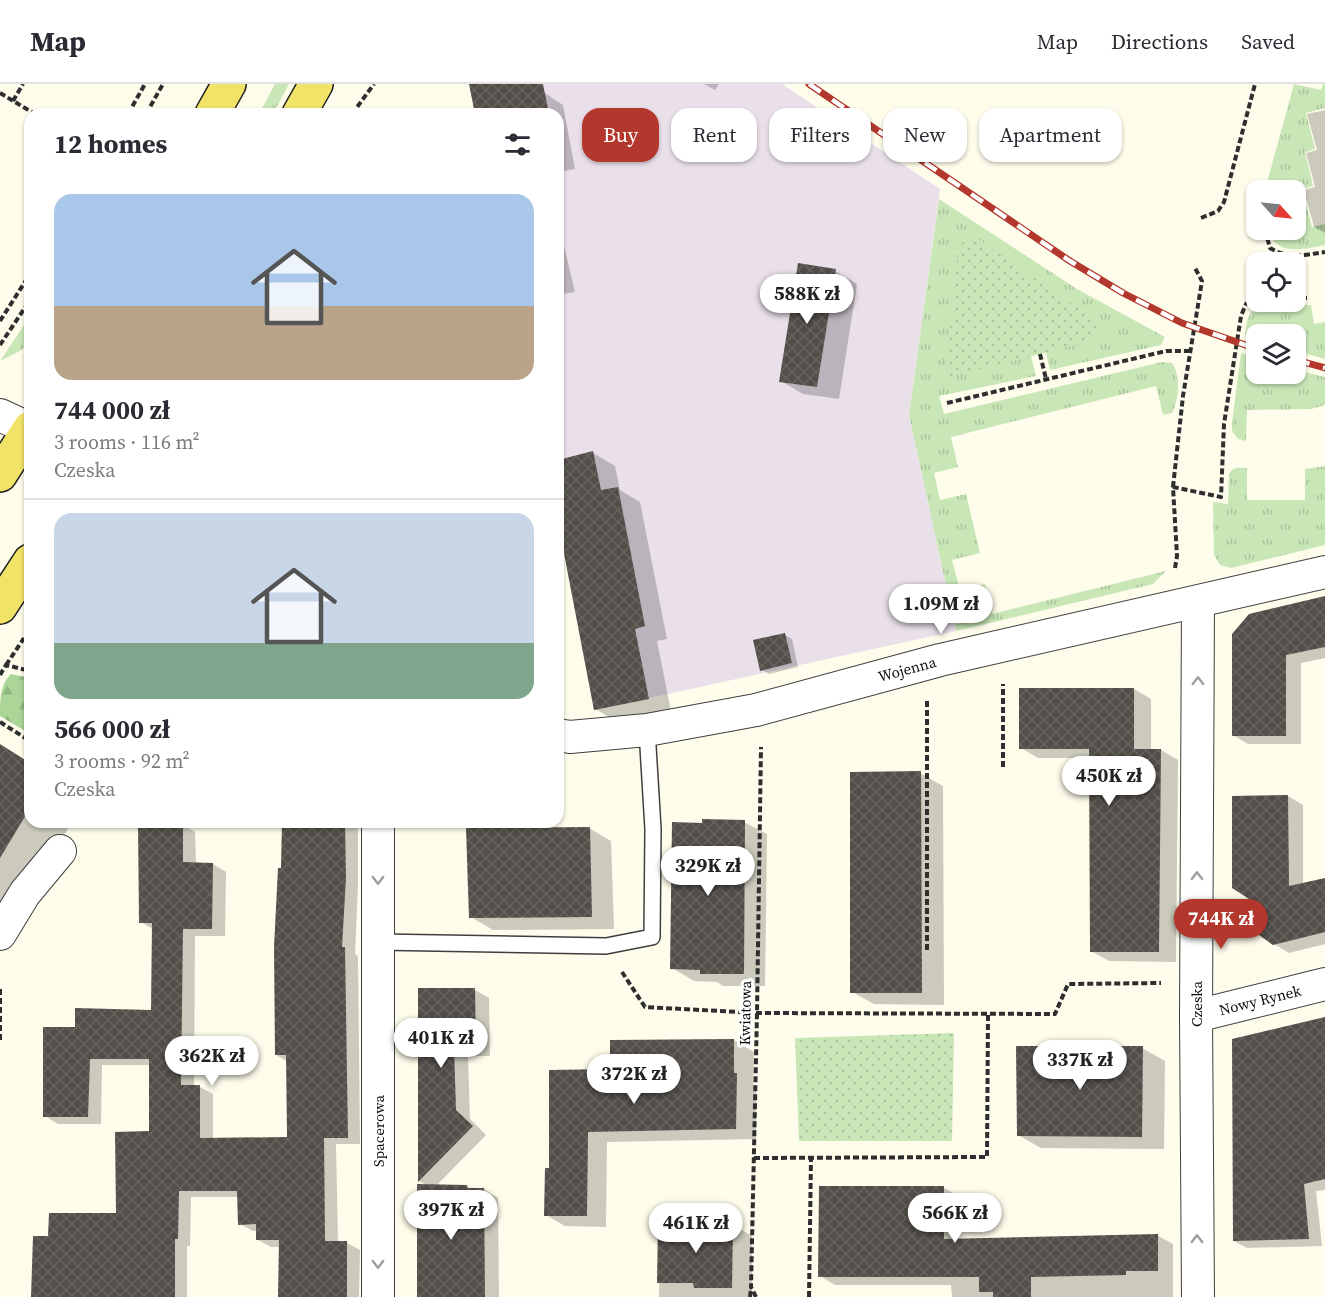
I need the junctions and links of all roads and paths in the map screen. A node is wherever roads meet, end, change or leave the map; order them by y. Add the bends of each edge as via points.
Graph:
1 (23, 84) edge
2 (145, 84) edge
3 (163, 84) edge
4 (229, 84) edge
5 (316, 84) edge
6 (375, 84) edge
7 (1255, 84) edge
8 (0, 93) edge
9 (13, 101) junction
10 (25, 108) edge
11 (131, 108) edge
12 (149, 108) edge
13 (215, 108) edge
14 (302, 108) edge
15 (357, 108) edge
16 (1201, 218) dead end
17 (1268, 240) edge
18 (1325, 252) edge
19 (1195, 268) dead end
20 (24, 283) edge
21 (1246, 304) edge
22 (24, 309) edge
23 (0, 321) edge
24 (0, 345) edge
25 (1190, 351) junction
26 (1040, 354) dead end
27 (1046, 379) junction
28 (947, 403) dead end
29 (0, 415) edge
30 (24, 425) edge
31 (24, 437) edge
32 (0, 475) edge
33 (1173, 488) junction
34 (24, 570) edge
35 (1325, 572) edge
36 (1173, 575) dead end
37 (1198, 603) junction
38 (0, 608) edge
39 (24, 637) dead end
40 (6, 665) junction
41 (24, 670) edge
42 (0, 675) edge
43 (1004, 679) dead end
44 (927, 697) dead end
45 (0, 722) edge
46 (647, 730) junction
47 (564, 736) edge
48 (24, 737) edge
49 (761, 739) dead end
50 (1003, 767) dead end
51 (378, 828) edge
52 (60, 851) dead end
53 (0, 934) edge
54 (378, 942) junction
55 (606, 946) junction
56 (927, 950) dead end
57 (1172, 983) dead end
58 (1325, 984) edge
59 (0, 988) edge
60 (757, 1013) junction
61 (988, 1015) junction
62 (1196, 1016) junction
63 (0, 1040) edge
64 (754, 1158) junction
65 (811, 1158) junction
66 (751, 1287) junction
67 (378, 1297) edge
68 (750, 1297) edge
69 (756, 1297) edge
70 (809, 1297) edge
71 (1198, 1297) edge

1 - 9 path
2 - 11 path
3 - 12 path
4 - 13 main road
5 - 14 main road
6 - 15 path
7 - 16 path via 1224,202 1218,211
8 - 9 path
9 - 10 path
17 - 18 path via 1270,248 1280,254
19 - 25 path via 1202,281
20 - 23 path
21 - 33 path via 1240,316 1224,424 1221,497
22 - 24 path
25 - 27 path via 1166,351
25 - 33 path
26 - 27 path
27 - 28 path
29 - 30 street
31 - 32 main road
33 - 36 path via 1177,556
34 - 38 main road
35 - 37 street, Wojenna
37 - 46 street, Wojenna via 940,660 756,710
62 -> 37 street, Czeska
39 - 40 path
40 - 41 path
40 - 42 path
43 - 50 path
44 - 56 path
45 - 48 path
46 - 47 street, Wojenna
46 - 55 lane via 653,829 652,937
49 - 60 path, Kwiatowa
51 -> 54 street, Spacerowa
52 - 53 street via 25,892
54 - 55 lane
54 -> 67 street, Spacerowa
55 - 60 path via 645,1007
57 - 61 path via 1068,984 1055,1014
58 - 62 street, Nowy Rynek
59 - 63 path
60 - 61 path
60 - 64 path, Kwiatowa
61 - 65 path via 987,1157
71 -> 62 street, Czeska
64 - 65 path
64 - 66 path, Kwiatowa
65 - 70 path
66 - 68 path
66 - 69 path, Kwiatowa

